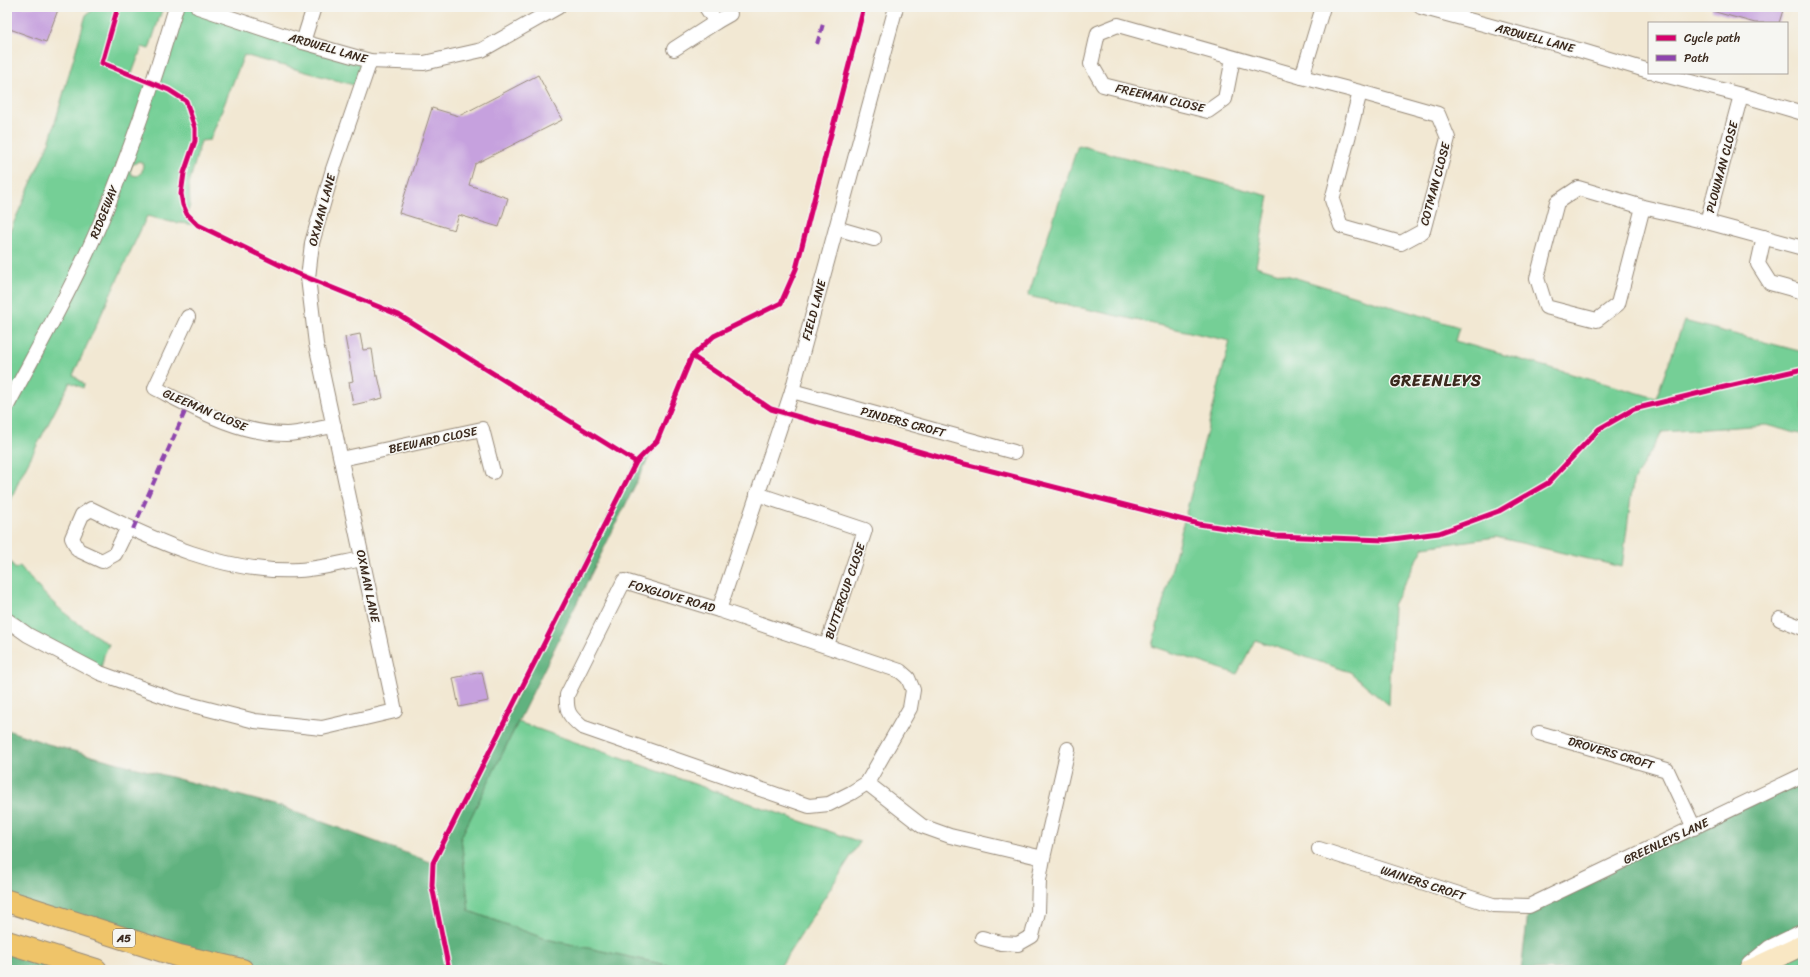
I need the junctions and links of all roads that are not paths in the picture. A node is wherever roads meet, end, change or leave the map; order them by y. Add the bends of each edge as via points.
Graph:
1 (176, 7) edge
2 (198, 7) edge
3 (314, 7) edge
4 (558, 7) edge
5 (706, 7) edge
6 (896, 7) edge
7 (1323, 7) edge
8 (1421, 7) edge
9 (229, 12) edge
10 (730, 14) dead end
11 (716, 22) junction
12 (303, 42) junction
13 (674, 49) dead end
14 (1233, 58) junction
15 (370, 61) junction
16 (1648, 71) edge
17 (1660, 74) edge
18 (1302, 77) junction
19 (1360, 92) junction
20 (1741, 95) junction
21 (1803, 113) edge
22 (1643, 207) junction
23 (1707, 222) junction
24 (836, 228) junction
25 (1764, 238) junction
26 (874, 239) dead end
27 (1803, 248) edge
28 (1803, 292) edge
29 (188, 317) dead end
30 (792, 391) junction
31 (7, 406) edge
32 (334, 426) junction
33 (1014, 452) dead end
34 (341, 459) junction
35 (493, 472) dead end
36 (757, 494) junction
37 (128, 527) dead end
38 (362, 559) junction
39 (719, 610) junction
40 (1780, 619) dead end
41 (7, 620) edge
42 (1803, 628) edge
43 (827, 645) junction
44 (1539, 733) dead end
45 (1068, 749) dead end
46 (1803, 775) edge
47 (867, 783) junction
48 (1694, 828) junction
49 (1320, 849) dead end
50 (1043, 858) junction
51 (7, 901) edge
52 (1529, 906) joint
53 (1803, 931) edge
54 (982, 938) dead end
55 (7, 942) edge
56 (1803, 945) edge
57 (96, 970) edge
58 (242, 970) edge
59 (1741, 970) edge
60 (1750, 970) edge

1 - 31 street, RIDGEWAY via 149,95 102,219 67,296
2 - 9 street, ARDWELL LANE
3 - 12 street
4 - 15 street, ARDWELL LANE via 482,50 424,63
5 - 11 street
6 - 24 street, FIELD LANE
7 - 18 street
8 - 16 street, ARDWELL LANE
9 - 12 street, ARDWELL LANE
10 - 11 street
11 - 13 street
12 - 15 street, ARDWELL LANE
14 - 14 street, FREEMAN CLOSE via 1118,25 1098,33 1091,64 1103,85 1208,111 1225,99
14 - 18 street, FREEMAN CLOSE
15 - 32 street, OXMAN LANE via 333,169 312,243 308,278 316,344
17 - 20 street
18 - 19 street, COTMAN CLOSE
19 - 19 street, COTMAN CLOSE via 1438,114 1448,138 1423,230 1401,243 1341,226 1332,200
20 - 21 street
20 - 23 street, PLOWMAN CLOSE
22 - 22 street, PLOWMAN CLOSE via 1578,188 1557,202 1537,278 1546,307 1597,320 1618,304
22 - 23 street, PLOWMAN CLOSE
23 - 25 street
24 - 26 street
24 - 30 street, FIELD LANE
25 - 27 street
25 - 28 street via 1758,264 1770,283
29 - 32 street, GLEEMAN CLOSE via 155,388 244,429 286,434
30 - 33 street, PINDERS CROFT
30 - 36 street, FIELD LANE
32 - 34 street, OXMAN LANE
34 - 35 street, BEEWARD CLOSE via 482,429
34 - 38 street, OXMAN LANE
36 - 39 street, FIELD LANE
36 - 43 street, BUTTERCUP CLOSE via 865,530
37 - 38 street via 202,557 254,570 300,570
38 - 41 street, OXMAN LANE via 395,711 322,728 255,721 177,701 100,673
39 - 43 street, FOXGLOVE ROAD
39 - 47 street, FOXGLOVE ROAD via 624,581 567,695 567,708 571,718 582,727 809,806 830,804
40 - 42 street
43 - 47 street, FOXGLOVE ROAD via 900,671 908,678 913,690 910,708
44 - 48 street, DROVERS CROFT via 1667,770
45 - 50 street
46 - 48 street, GREENLEYS LANE
47 - 50 street via 922,826 950,836
48 - 52 street, GREENLEYS LANE
49 - 52 street, WAINERS CROFT via 1493,905
50 - 54 street via 1038,912 1032,936 1018,944
51 - 58 highway, A5 via 179,956
53 - 59 street via 1770,947
55 - 57 highway
56 - 60 street

